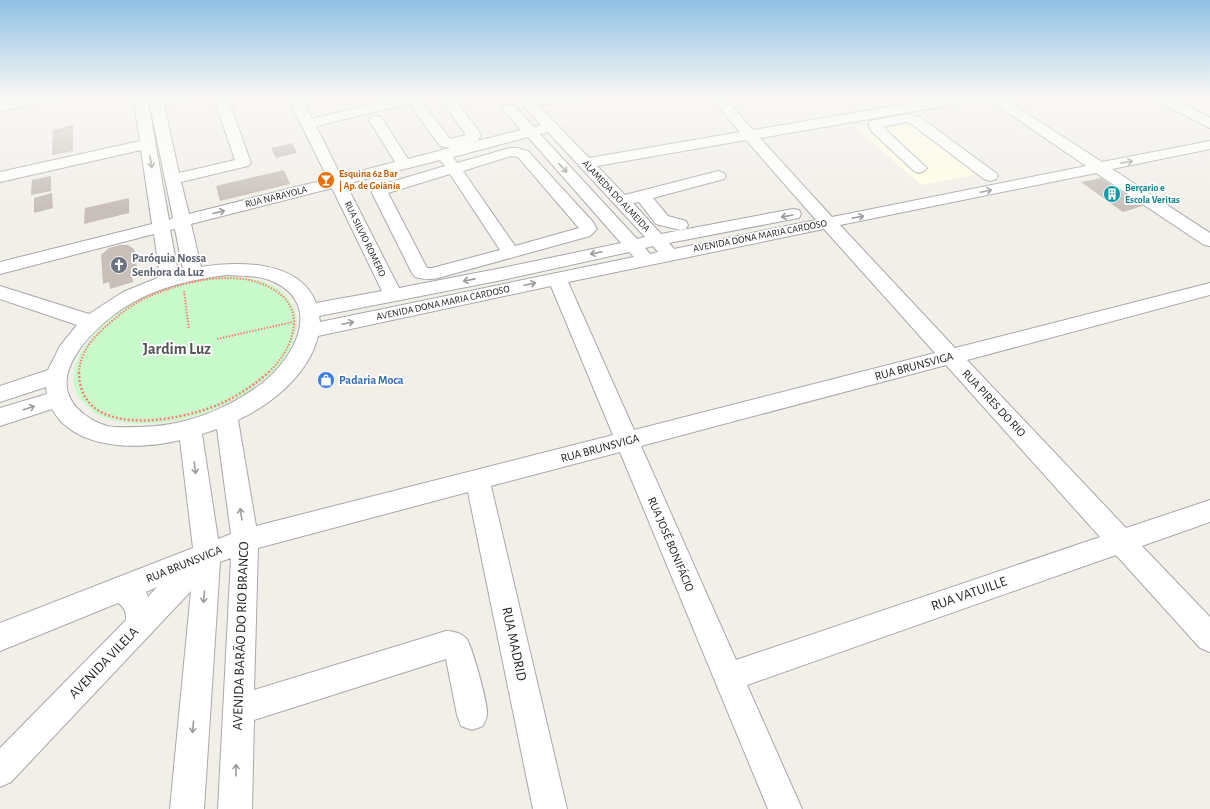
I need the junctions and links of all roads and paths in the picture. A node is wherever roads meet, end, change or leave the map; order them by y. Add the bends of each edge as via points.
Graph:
1 (146, 134) edge
2 (163, 134) edge
3 (233, 134) edge
4 (313, 134) edge
5 (385, 134) edge
6 (440, 134) edge
7 (474, 134) edge
8 (521, 134) edge
9 (532, 134) edge
10 (558, 134) edge
11 (763, 134) edge
12 (882, 134) edge
13 (933, 134) edge
14 (1048, 134) edge
15 (1201, 134) edge
16 (750, 136) junction
17 (148, 144) junction
18 (464, 145) junction
19 (1210, 145) edge
20 (443, 154) junction
21 (1083, 157) junction
22 (586, 163) junction
23 (404, 164) junction
24 (454, 168) junction
25 (919, 168) dead end
26 (1098, 168) junction
27 (718, 176) dead end
28 (990, 176) junction
29 (0, 177) edge
30 (173, 179) junction
31 (336, 182) junction
32 (643, 196) junction
33 (622, 201) junction
34 (822, 216) junction
35 (181, 222) junction
36 (680, 225) dead end
37 (161, 227) junction
38 (658, 240) junction
39 (1210, 242) edge
40 (634, 245) junction
41 (510, 252) junction
42 (669, 255) junction
43 (645, 260) junction
44 (0, 268) edge
45 (558, 278) junction
46 (182, 279) junction
47 (1210, 289) edge
48 (0, 292) edge
49 (393, 295) junction
50 (305, 321) junction
51 (91, 322) junction
52 (189, 329) dead end
53 (217, 339) dead end
54 (951, 356) junction
55 (56, 375) junction
56 (0, 394) edge
57 (57, 399) junction
58 (226, 416) junction
59 (0, 417) edge
60 (190, 430) junction
61 (627, 441) junction
62 (478, 480) junction
63 (1210, 511) edge
64 (245, 540) junction
65 (1121, 542) junction
66 (207, 555) junction
67 (120, 590) junction
68 (140, 625) junction
69 (0, 637) edge
70 (1210, 638) edge
71 (728, 677) junction
72 (238, 710) junction
73 (472, 715) dead end
74 (0, 771) edge
75 (187, 809) edge
76 (235, 809) edge
77 (550, 809) edge
78 (785, 809) edge

1 - 17 street
2 - 30 street
3 - 30 street via 243,163
4 - 31 street, RUA SILVIO ROMERO
5 - 23 street
6 - 18 street via 445,143
7 - 18 street via 473,138
8 - 18 street, RUA NARAYOLA
9 -> 40 street, ALAMEDA DO ALMEIDA
10 - 22 street, ALAMEDA DO ALMEIDA
11 - 16 street
12 - 25 street
13 - 28 street
14 - 21 street
15 - 21 street, AVENIDA DONA MARIA CARDOSO
16 - 22 street
16 - 34 street, RUA PIRES DO RIO
17 - 29 street
17 -> 37 street
18 - 20 street, RUA NARAYOLA
26 -> 19 street, AVENIDA DONA MARIA CARDOSO
20 - 23 street, RUA NARAYOLA
20 - 24 street
21 - 26 street
21 - 28 street, AVENIDA DONA MARIA CARDOSO
22 - 33 street, ALAMEDA DO ALMEIDA
23 - 31 street, RUA NARAYOLA
24 - 41 street
24 - 41 street via 510,152 520,153 588,227 584,232
24 - 41 street via 379,191 421,273 432,274
34 -> 26 street, AVENIDA DONA MARIA CARDOSO
26 - 39 street
27 - 32 street
28 - 34 street, AVENIDA DONA MARIA CARDOSO
30 - 35 street
35 -> 31 street, RUA NARAYOLA
31 - 49 street, RUA SILVIO ROMERO
32 - 33 street
32 - 36 street via 662,220
33 - 38 street, ALAMEDA DO ALMEIDA
34 -> 38 street, AVENIDA DONA MARIA CARDOSO
34 - 42 street, AVENIDA DONA MARIA CARDOSO
34 - 54 street, RUA PIRES DO RIO
35 - 37 street, RUA NARAYOLA
35 - 46 street
37 - 44 street, RUA NARAYOLA
37 - 46 street
38 - 40 street, AVENIDA DONA MARIA CARDOSO
38 - 42 street, ALAMEDA DO ALMEIDA
40 - 43 street, ALAMEDA DO ALMEIDA
40 -> 49 street, AVENIDA DONA MARIA CARDOSO
42 - 43 street, AVENIDA DONA MARIA CARDOSO
43 - 45 street, AVENIDA DONA MARIA CARDOSO
50 -> 45 street, AVENIDA DONA MARIA CARDOSO
45 - 61 street, RUA JOSÉ BONIFÁCIO
46 - 50 path via 252,280 274,289
46 - 50 street via 226,269 257,271 282,279 301,292
46 - 50 path via 128,308 102,328 82,355 78,377 84,398 102,413 133,420 147,420 168,419 208,409 242,392 270,370
46 - 51 street via 142,290 115,304
46 - 52 path
47 - 54 street, RUA BRUNSVIGA
48 - 51 street
49 - 50 street, AVENIDA DONA MARIA CARDOSO
50 - 53 path
50 - 58 street via 302,353 284,376 258,397
51 - 55 street via 63,357
54 - 61 street, RUA BRUNSVIGA
54 - 65 street, RUA PIRES DO RIO
55 - 56 street
55 - 57 street
59 -> 57 street
57 - 60 street via 73,421 103,434 144,438
58 - 60 street
64 -> 58 street, AVENIDA BARÃO DO RIO BRANCO
60 -> 66 street
61 - 62 street, RUA BRUNSVIGA
61 - 71 street, RUA JOSÉ BONIFÁCIO
62 - 64 street, RUA BRUNSVIGA
62 - 77 street, RUA MADRID
63 - 65 street, RUA VATUILLE
64 - 66 street, RUA BRUNSVIGA
64 - 72 street, AVENIDA BARÃO DO RIO BRANCO
65 - 70 street, RUA PIRES DO RIO
65 - 71 street, RUA VATUILLE
66 - 67 street, RUA BRUNSVIGA
66 - 68 street, AVENIDA VILELA
66 -> 75 street
67 - 68 street via 134,597 140,608
67 - 69 street, RUA BRUNSVIGA
68 - 74 street, AVENIDA VILELA
71 - 78 street, RUA JOSÉ BONIFÁCIO
72 - 73 street via 446,645 454,646 459,652
76 -> 72 street, AVENIDA BARÃO DO RIO BRANCO

